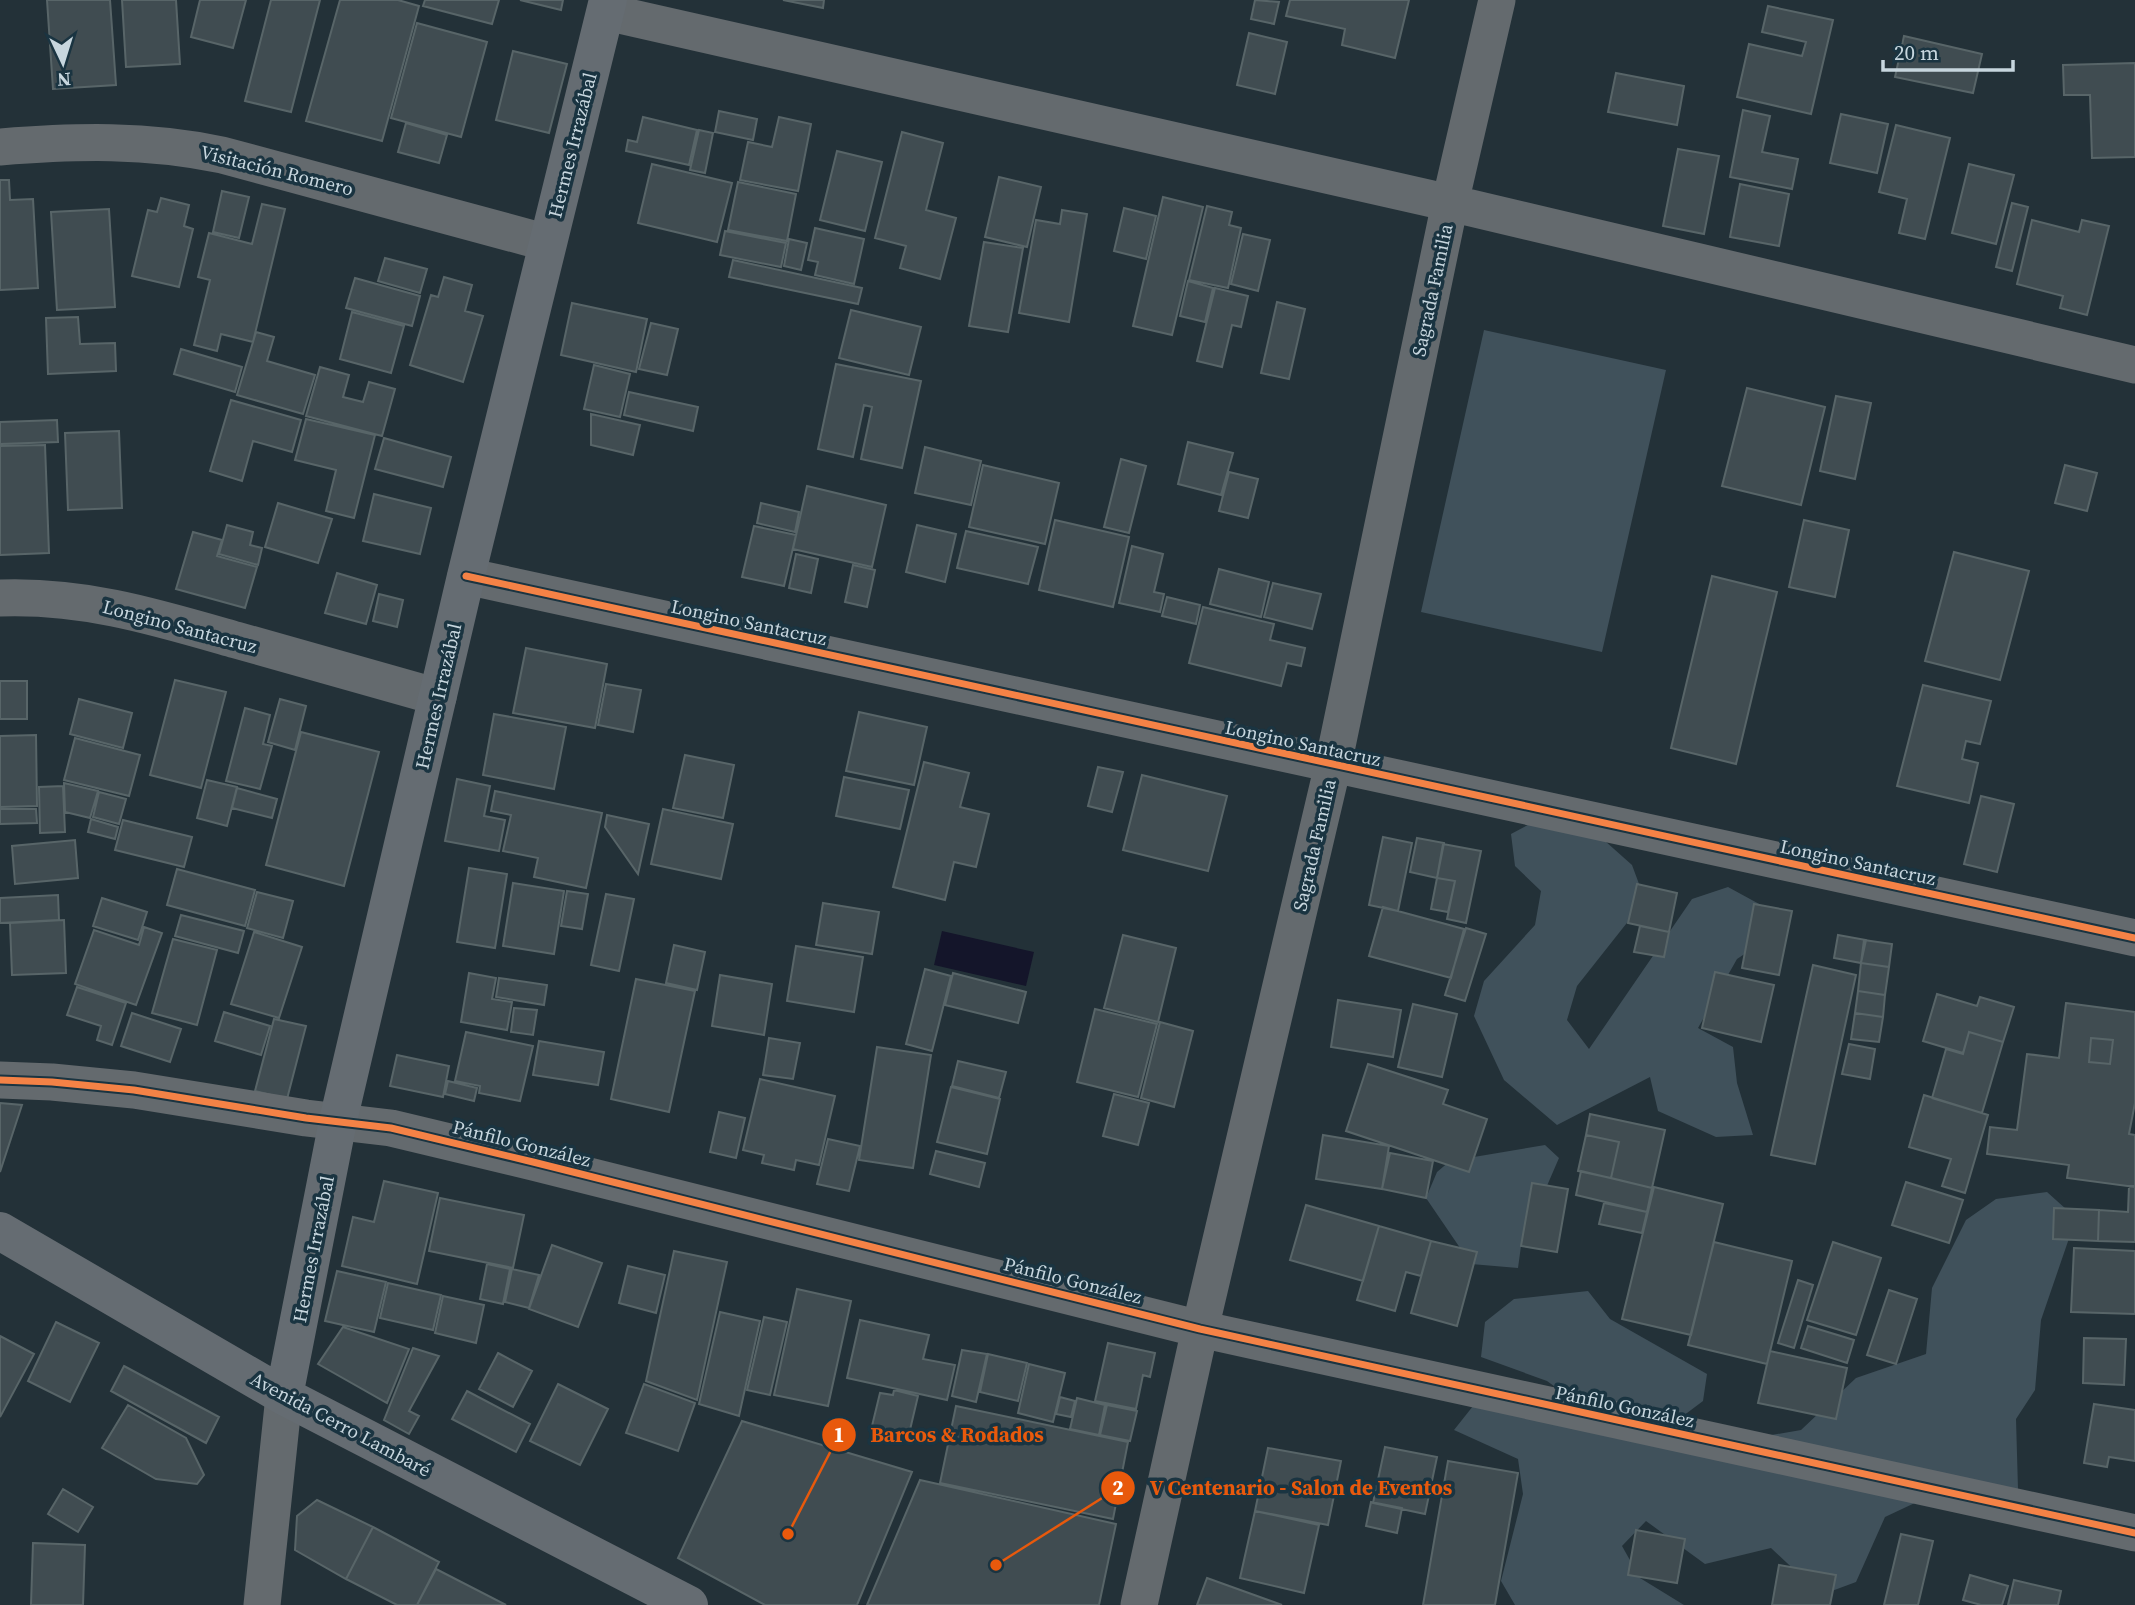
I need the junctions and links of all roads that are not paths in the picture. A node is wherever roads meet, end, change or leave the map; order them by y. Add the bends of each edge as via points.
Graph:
1 (1497, 0) edge
2 (607, 6) edge
3 (0, 147) edge
4 (1450, 203) junction
5 (548, 243) junction
6 (2135, 365) edge
7 (466, 576) junction
8 (0, 597) edge
9 (438, 697) junction
10 (1333, 765) junction
11 (2135, 938) edge
12 (0, 1080) edge
13 (338, 1121) junction
14 (0, 1231) edge
15 (1200, 1329) junction
16 (284, 1395) junction
17 (2135, 1534) edge
18 (262, 1605) edge
19 (689, 1605) edge
20 (1139, 1605) edge

1 - 4 street, Sagrada Familia
2 - 4 street
2 - 5 street, Hermes Irrazábal
3 - 5 street, Visitación Romero via 90,141 180,146
4 - 6 street
4 - 10 street, Sagrada Familia
5 - 7 street, Hermes Irrazábal
7 - 9 street, Hermes Irrazábal
7 - 10 street, Longino Santacruz
8 - 9 street, Longino Santacruz via 84,602 134,612
9 - 13 street, Hermes Irrazábal
10 - 11 street, Longino Santacruz
10 - 15 street, Sagrada Familia
12 - 13 street, Pánfilo González via 134,1090
13 - 15 street, Pánfilo González via 391,1128 520,1158
13 - 16 street, Hermes Irrazábal
14 - 16 street, Avenida Cerro Lambaré
15 - 17 street, Pánfilo González
15 - 20 street, Sagrada Familia
16 - 18 street
16 - 19 street, Avenida Cerro Lambaré

